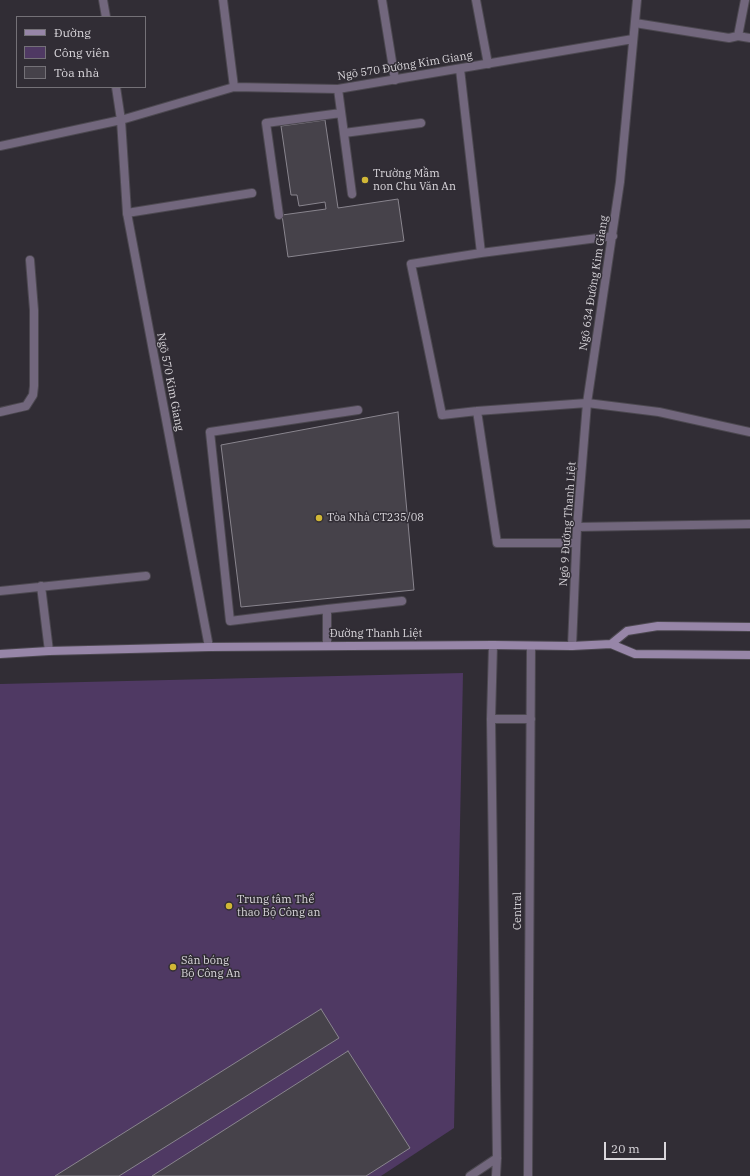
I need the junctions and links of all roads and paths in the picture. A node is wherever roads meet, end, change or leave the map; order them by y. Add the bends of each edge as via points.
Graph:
1 (103, 0) edge
2 (223, 0) edge
3 (382, 0) edge
4 (476, 0) edge
5 (637, 0) edge
6 (746, 0) edge
7 (106, 16) edge
8 (635, 23) junction
9 (738, 36) junction
10 (750, 38) edge
11 (633, 39) junction
12 (488, 64) junction
13 (460, 68) junction
14 (395, 80) junction
15 (234, 87) junction
16 (116, 88) edge
17 (338, 89) junction
18 (341, 113) junction
19 (121, 120) junction
20 (421, 122) dead end
21 (344, 133) junction
22 (0, 146) edge
23 (252, 193) dead end
24 (352, 194) dead end
25 (127, 213) junction
26 (280, 215) dead end
27 (613, 236) junction
28 (480, 253) junction
29 (30, 260) dead end
30 (587, 403) junction
31 (358, 410) dead end
32 (476, 411) junction
33 (0, 412) edge
34 (750, 432) edge
35 (750, 524) edge
36 (577, 527) junction
37 (576, 543) junction
38 (146, 576) dead end
39 (41, 586) junction
40 (0, 591) edge
41 (402, 602) dead end
42 (327, 609) junction
43 (750, 627) edge
44 (611, 644) junction
45 (493, 645) junction
46 (209, 646) junction
47 (327, 646) junction
48 (531, 646) junction
49 (572, 646) junction
50 (49, 651) junction
51 (0, 654) edge
52 (750, 655) edge
53 (492, 719) junction
54 (530, 719) junction
55 (497, 1158) junction
56 (470, 1176) edge
57 (496, 1176) edge
58 (528, 1176) edge

1 - 7 street
2 - 15 street
3 - 14 street
4 - 12 street
5 - 8 street, Ngõ 634 Đường Kim Giang
6 - 9 street
8 - 9 street via 729,38
8 - 11 street, Ngõ 634 Đường Kim Giang
9 - 10 street
11 - 12 street, Ngõ 570 Đường Kim Giang
11 - 27 street, Ngõ 634 Đường Kim Giang
12 - 13 street, Ngõ 570 Đường Kim Giang
13 - 14 street, Ngõ 570 Đường Kim Giang
13 - 28 street
14 - 17 street, Ngõ 570 Đường Kim Giang
15 - 17 street, Ngõ 570 Đường Kim Giang
15 - 19 street, Ngõ 570 Đường Kim Giang
16 - 19 street
17 - 18 street
18 - 21 street
18 - 26 street via 266,124
19 - 22 street, Ngõ 570 Đường Kim Giang
19 - 25 street, Ngõ 570 Kim Giang
20 - 21 street
21 - 24 street
23 - 25 street
25 - 46 street, Ngõ 570 Kim Giang
27 - 28 street
27 - 30 street, Ngõ 634 Đường Kim Giang
28 - 32 street via 411,264 442,416
29 - 33 street via 34,310 33,395 26,406
30 - 32 street
30 - 34 street via 659,412
30 - 36 street, Ngõ 9 Đường Thanh Liệt
31 - 42 street via 210,432 230,621
32 - 37 street via 497,543
35 - 36 street
36 - 37 street, Ngõ 9 Đường Thanh Liệt
37 - 49 street, Ngõ 9 Đường Thanh Liệt
38 - 39 street
39 - 40 street
39 - 50 street
41 - 42 street
42 - 47 street
43 - 44 street via 658,626 628,631
44 - 49 street, Đường Thanh Liệt
44 - 52 street, Đường Thanh Liệt via 635,654
45 - 47 street, Đường Thanh Liệt
45 - 48 street, Đường Thanh Liệt
45 - 53 street
46 - 47 street, Đường Thanh Liệt
46 - 50 street, Đường Thanh Liệt
48 - 49 street, Đường Thanh Liệt
48 - 54 street, Central
50 - 51 street, Đường Thanh Liệt
53 - 54 street
53 - 55 street
54 - 58 street, Central
55 - 56 street
55 - 57 street

